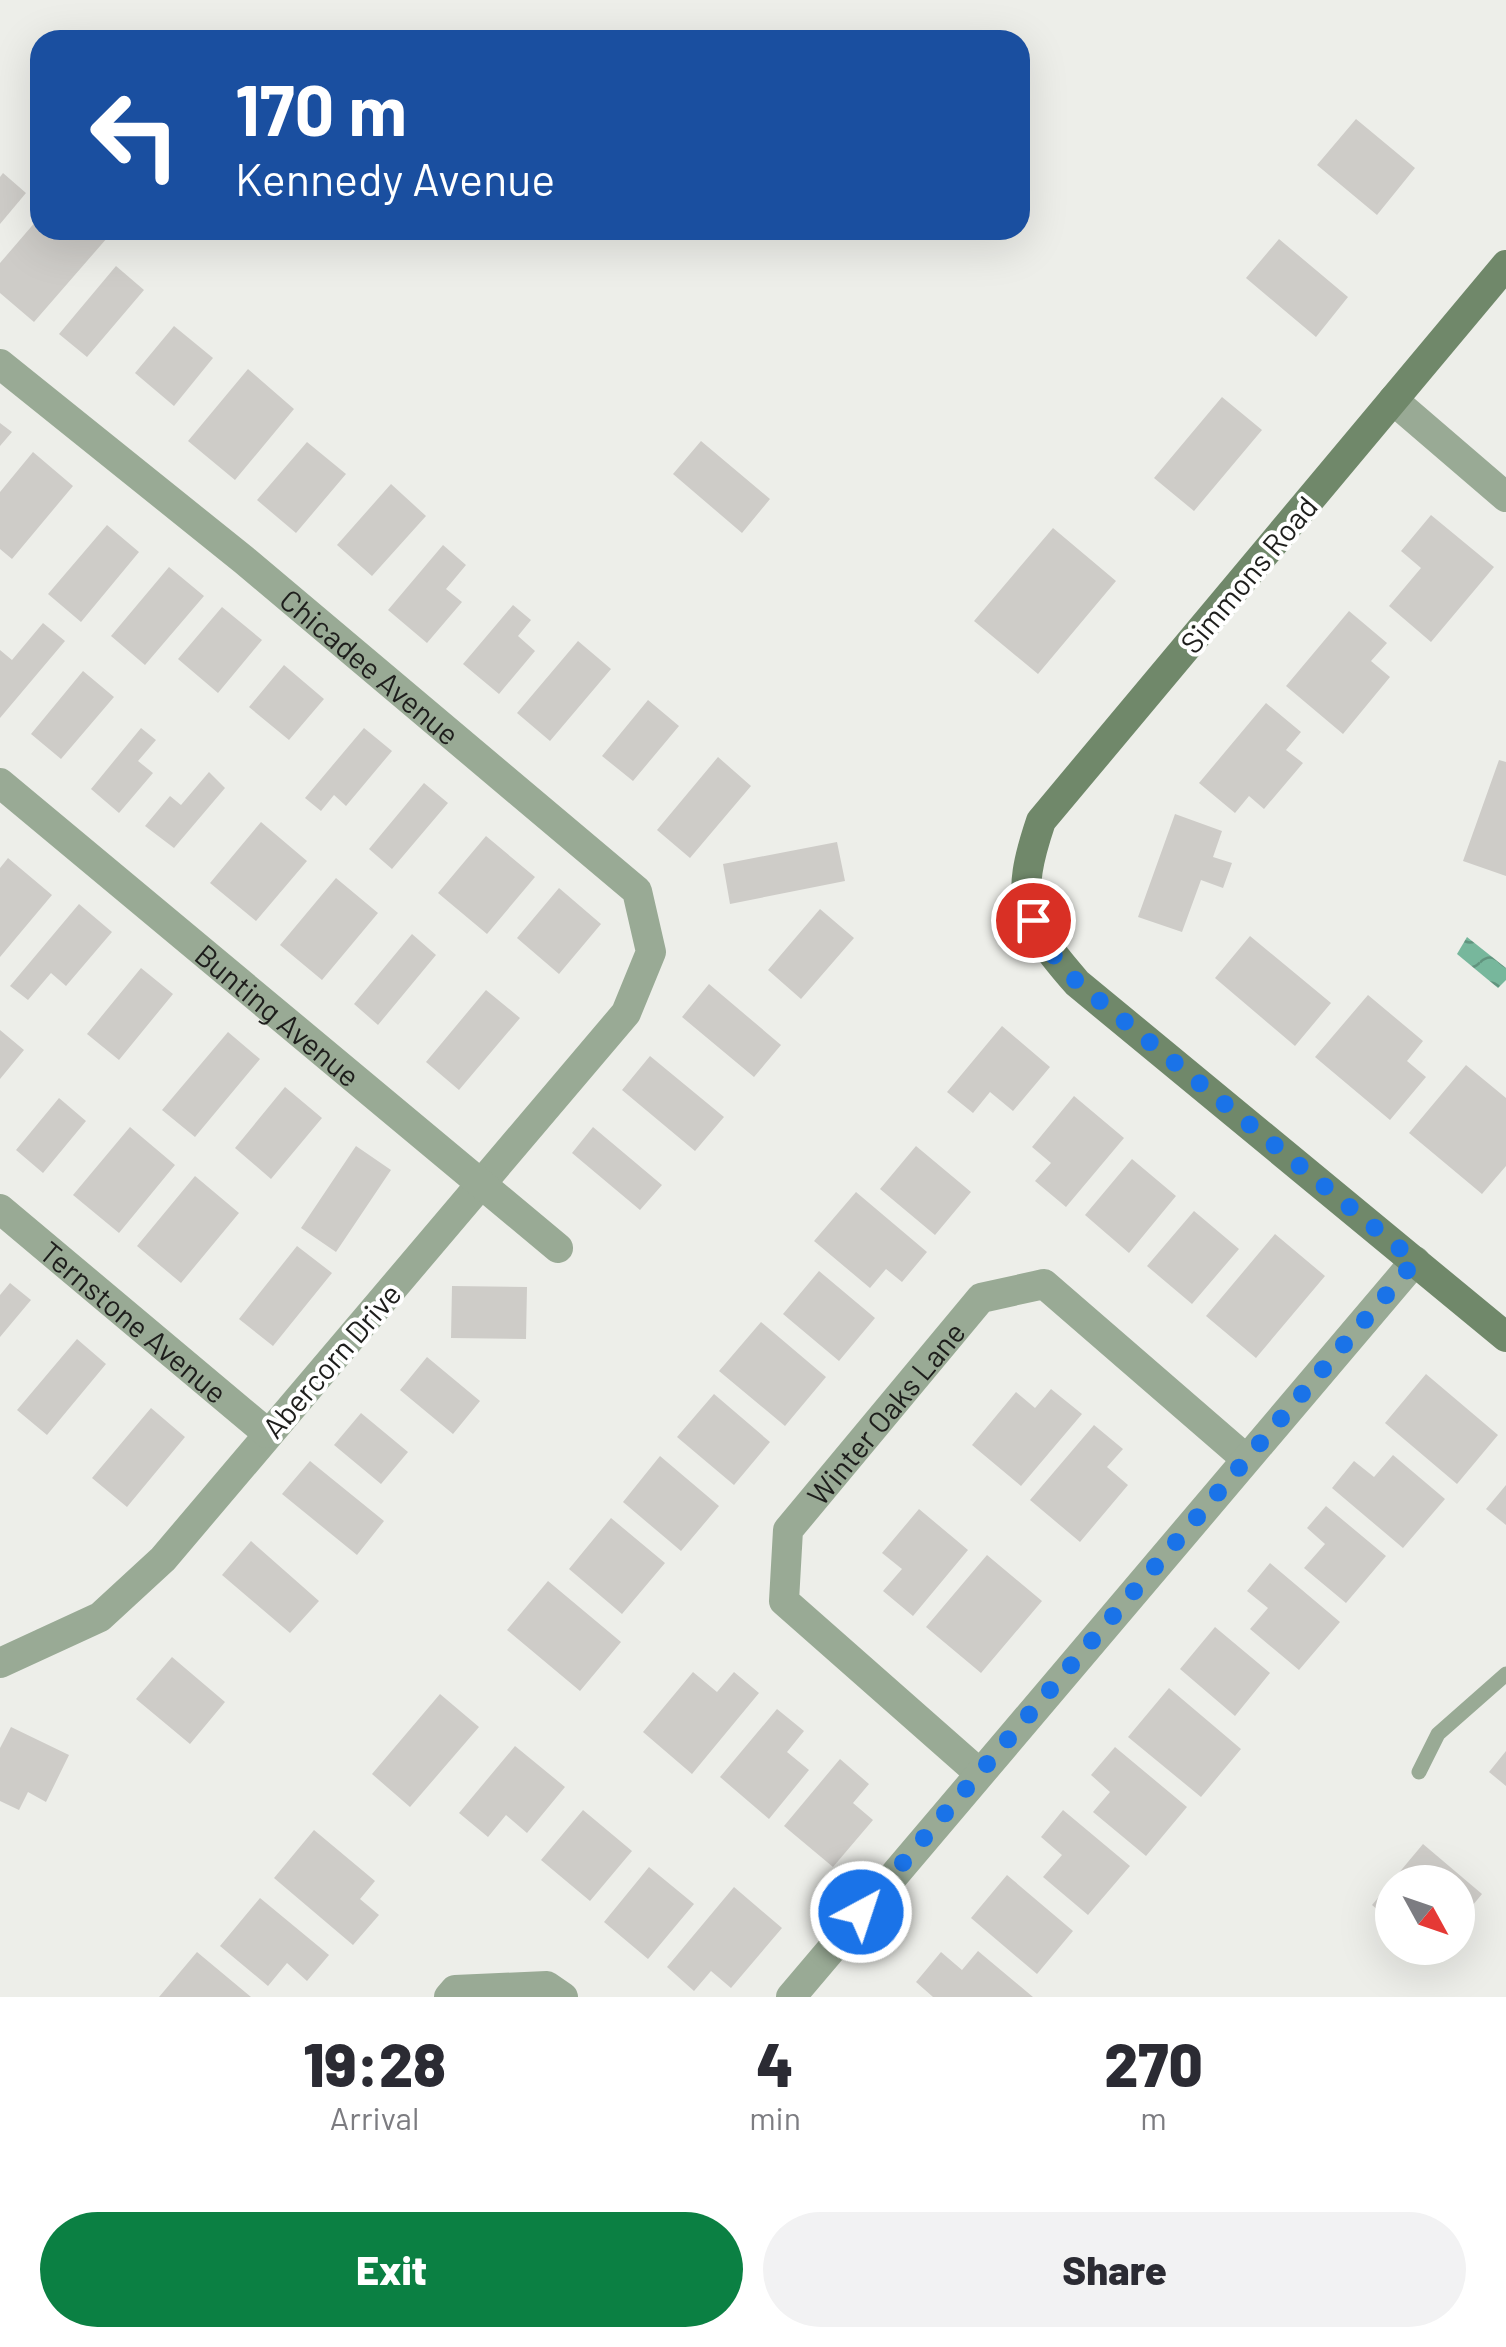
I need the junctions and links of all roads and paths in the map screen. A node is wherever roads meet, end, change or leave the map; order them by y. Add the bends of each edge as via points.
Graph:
1 (1506, 265) edge
2 (0, 364) edge
3 (1394, 400) junction
4 (1506, 497) edge
5 (0, 783) edge
6 (626, 1013) joint
7 (484, 1184) junction
8 (0, 1209) edge
9 (558, 1248) dead end
10 (1415, 1261) junction
11 (1506, 1338) edge
12 (267, 1434) junction
13 (1246, 1459) junction
14 (0, 1663) edge
15 (1506, 1674) edge
16 (978, 1772) junction
17 (1419, 1772) dead end
18 (449, 1997) edge
19 (563, 1997) edge
20 (791, 1997) edge

1 - 3 street, Simmons Road
2 - 6 street, Chicadee Avenue via 637,891 651,952
3 - 4 street
3 - 10 street, Simmons Road via 1041,821 1026,866 1025,899 1042,942 1077,982
5 - 7 street, Bunting Avenue
6 - 7 street, Abercorn Drive
7 - 9 street, Bunting Avenue
7 - 12 street, Abercorn Drive
8 - 12 street, Ternstone Avenue
10 - 11 street
10 - 13 street
12 - 14 street, Abercorn Drive via 164,1559 100,1617
13 - 16 street
13 - 16 street, Winter Oaks Lane via 1044,1284 981,1298 788,1530 784,1601
15 - 17 lane via 1438,1734
16 - 20 street
18 - 19 street via 456,1990 547,1986

